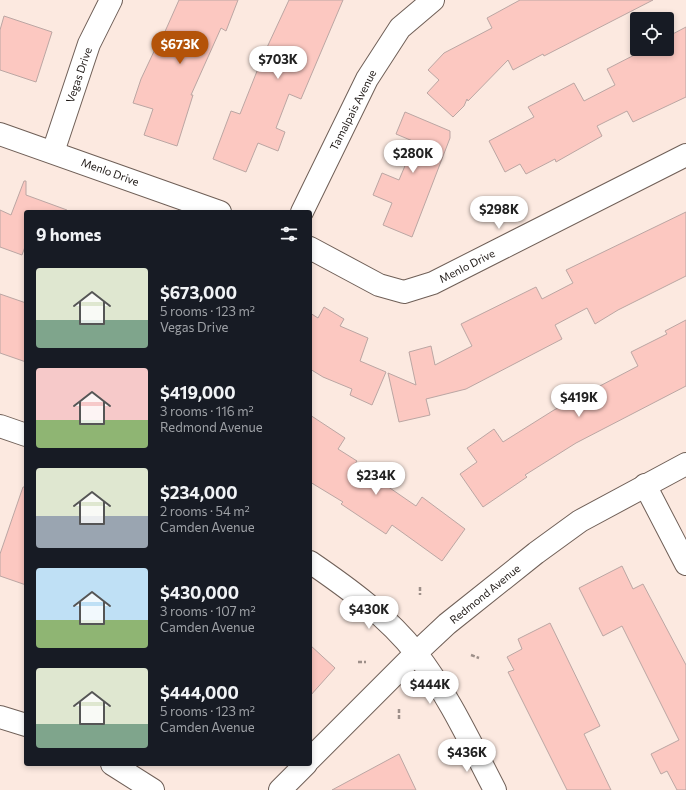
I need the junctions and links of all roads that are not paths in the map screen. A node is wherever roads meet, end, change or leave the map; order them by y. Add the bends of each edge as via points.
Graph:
1 (111, 0) edge
2 (433, 0) edge
3 (0, 134) edge
4 (53, 152) junction
5 (686, 155) edge
6 (214, 210) edge
7 (303, 210) edge
8 (312, 249) edge
9 (0, 426) edge
10 (24, 434) edge
11 (686, 464) edge
12 (645, 484) junction
13 (312, 563) edge
14 (686, 564) edge
15 (416, 652) junction
16 (0, 716) edge
17 (24, 724) edge
18 (312, 758) edge
19 (115, 766) edge
20 (304, 766) edge
21 (153, 790) edge
22 (280, 790) edge
23 (494, 790) edge

1 - 4 street, Vegas Drive via 89,44
2 - 7 street, Tamalpais Avenue via 400,28 367,79
3 - 4 street, Menlo Drive
4 - 6 street, Menlo Drive
5 - 8 street, Menlo Drive via 433,283 404,292 378,285
9 - 10 street
11 - 12 street, Redmond Avenue
12 - 14 street
12 - 15 street, Redmond Avenue via 580,521 536,553
13 - 15 street via 343,585
15 - 18 street, Redmond Avenue
15 - 23 street via 451,708
16 - 17 street
19 - 21 street
20 - 22 street

